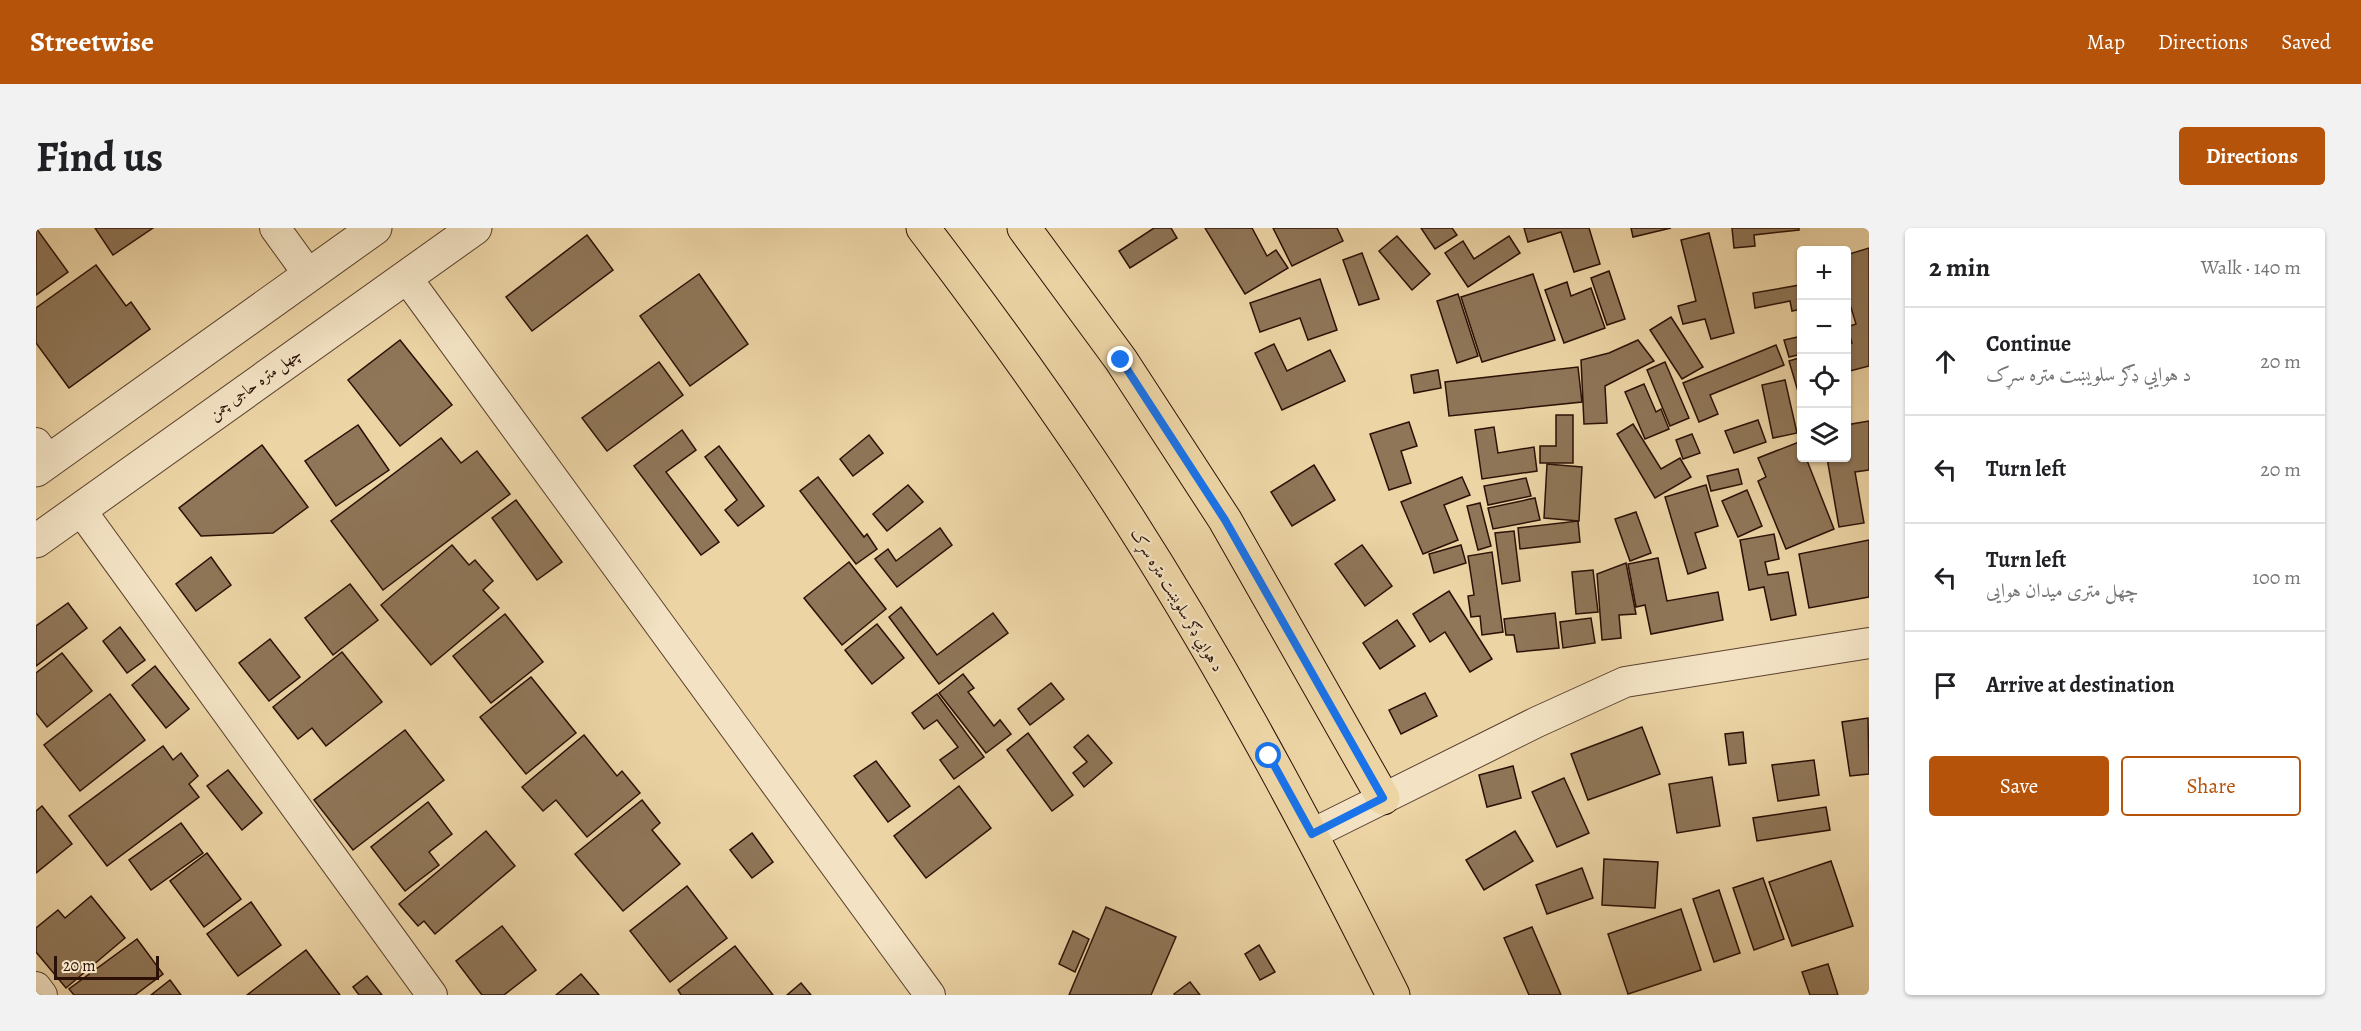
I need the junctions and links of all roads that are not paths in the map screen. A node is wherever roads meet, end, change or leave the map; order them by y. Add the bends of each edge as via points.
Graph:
1 (275, 228) edge
2 (375, 228) edge
3 (475, 228) edge
4 (924, 228) edge
5 (1024, 228) edge
6 (309, 275) junction
7 (406, 277) junction
8 (40, 458) edge
9 (80, 509) junction
10 (36, 541) edge
11 (1869, 643) edge
12 (1383, 798) junction
13 (1312, 834) junction
14 (36, 987) edge
15 (42, 995) edge
16 (432, 995) edge
17 (930, 995) edge
18 (1394, 995) edge

1 - 6 street
2 - 6 street
3 - 7 street, چهل متره حاجی چمن
4 - 13 main road, د هوايي ډګر سلویښت متره سړک via 1090,459 1189,618
5 - 12 main road via 1121,360 1225,520
6 - 8 street
7 - 9 street, چهل متره حاجی چمن
7 - 17 street
9 - 10 street, چهل متره حاجی چمن
9 - 16 street
11 - 12 street via 1624,682
12 - 13 street
13 - 18 main road, د هوايي ډګر سلویښت متره سړک
14 - 15 street

